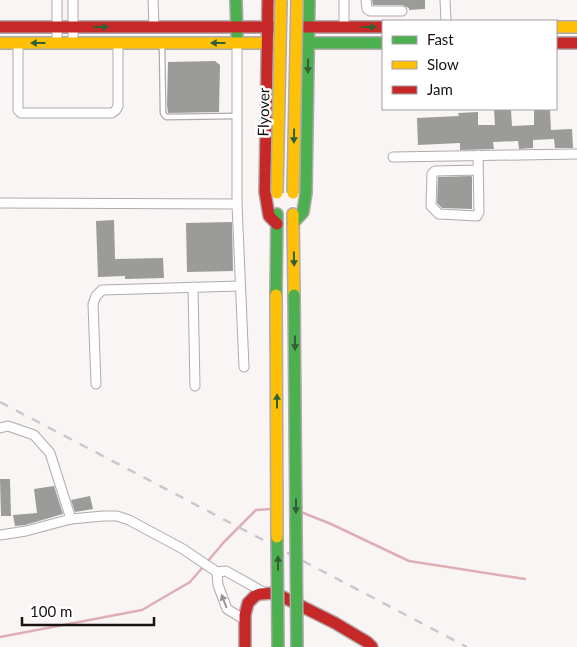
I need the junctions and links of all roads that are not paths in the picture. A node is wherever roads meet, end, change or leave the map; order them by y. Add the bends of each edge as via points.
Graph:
1 (57, 0) edge
2 (73, 0) edge
3 (153, 0) edge
4 (236, 0) edge
5 (268, 0) edge
6 (281, 0) edge
7 (297, 0) edge
8 (309, 0) edge
9 (344, 0) edge
10 (366, 0) edge
11 (446, 0) edge
12 (402, 11) dead end
13 (446, 20) edge
14 (0, 27) edge
15 (57, 27) junction
16 (73, 27) junction
17 (154, 27) junction
18 (237, 27) junction
19 (267, 27) junction
20 (309, 27) junction
21 (344, 27) junction
22 (382, 27) edge
23 (557, 27) edge
24 (577, 27) edge
25 (309, 42) junction
26 (577, 42) edge
27 (0, 43) edge
28 (18, 43) junction
29 (57, 43) junction
30 (73, 43) junction
31 (118, 43) junction
32 (162, 43) junction
33 (237, 43) junction
34 (267, 43) junction
35 (382, 43) edge
36 (557, 43) edge
37 (237, 116) junction
38 (577, 154) edge
39 (478, 155) junction
40 (393, 157) dead end
41 (478, 170) junction
42 (0, 203) edge
43 (237, 204) junction
44 (293, 223) junction
45 (277, 224) junction
46 (240, 286) junction
47 (193, 287) junction
48 (244, 367) dead end
49 (96, 384) dead end
50 (195, 386) dead end
51 (0, 428) edge
52 (71, 518) junction
53 (0, 535) edge
54 (216, 570) junction
55 (265, 593) junction
56 (245, 620) junction
57 (245, 647) edge
58 (278, 647) edge
59 (297, 647) edge
60 (372, 647) edge

1 - 15 street
2 - 16 street
3 - 17 street
4 - 18 main road
5 - 19 main road
6 - 45 main road, Flyover, bridge
7 -> 44 main road, Flyover, bridge
8 - 20 main road
9 - 21 street
10 - 12 street via 370,12
11 - 13 street
14 - 15 main road
15 - 16 main road
15 - 29 street
16 -> 17 main road
16 - 30 street
17 - 18 main road
18 - 19 main road
18 - 33 main road
19 - 20 main road
19 - 34 main road
20 - 21 main road
20 - 25 main road
21 -> 22 main road
23 - 24 main road
25 - 34 main road
25 - 35 main road
25 -> 44 main road via 306,193 303,212
26 - 36 main road
27 - 28 main road
29 -> 28 main road
28 - 31 street via 18,110 21,113 112,113 118,106
29 - 30 main road
30 - 31 main road
31 - 32 main road
33 -> 32 main road
32 - 37 lane via 163,113 166,117
33 - 34 main road
33 - 37 street
34 - 45 main road via 265,192 269,216
37 - 43 street
38 - 39 street
39 - 40 street
39 - 41 street
41 - 41 street via 477,216 438,214 431,206 432,174 435,171
42 - 43 street
43 - 46 street
44 -> 59 main road, Flyover, bridge
58 -> 45 main road, Flyover, bridge
46 - 47 street
46 - 48 street
47 - 49 street via 102,290 96,296 93,304
47 - 50 street
51 - 52 street via 8,426 34,435 50,453
52 - 53 street
52 - 54 street via 117,516 130,520
54 - 55 street via 226,571
56 -> 54 street via 227,609
55 - 56 main road via 247,602
55 - 60 main road via 275,593 335,623
56 - 57 main road

